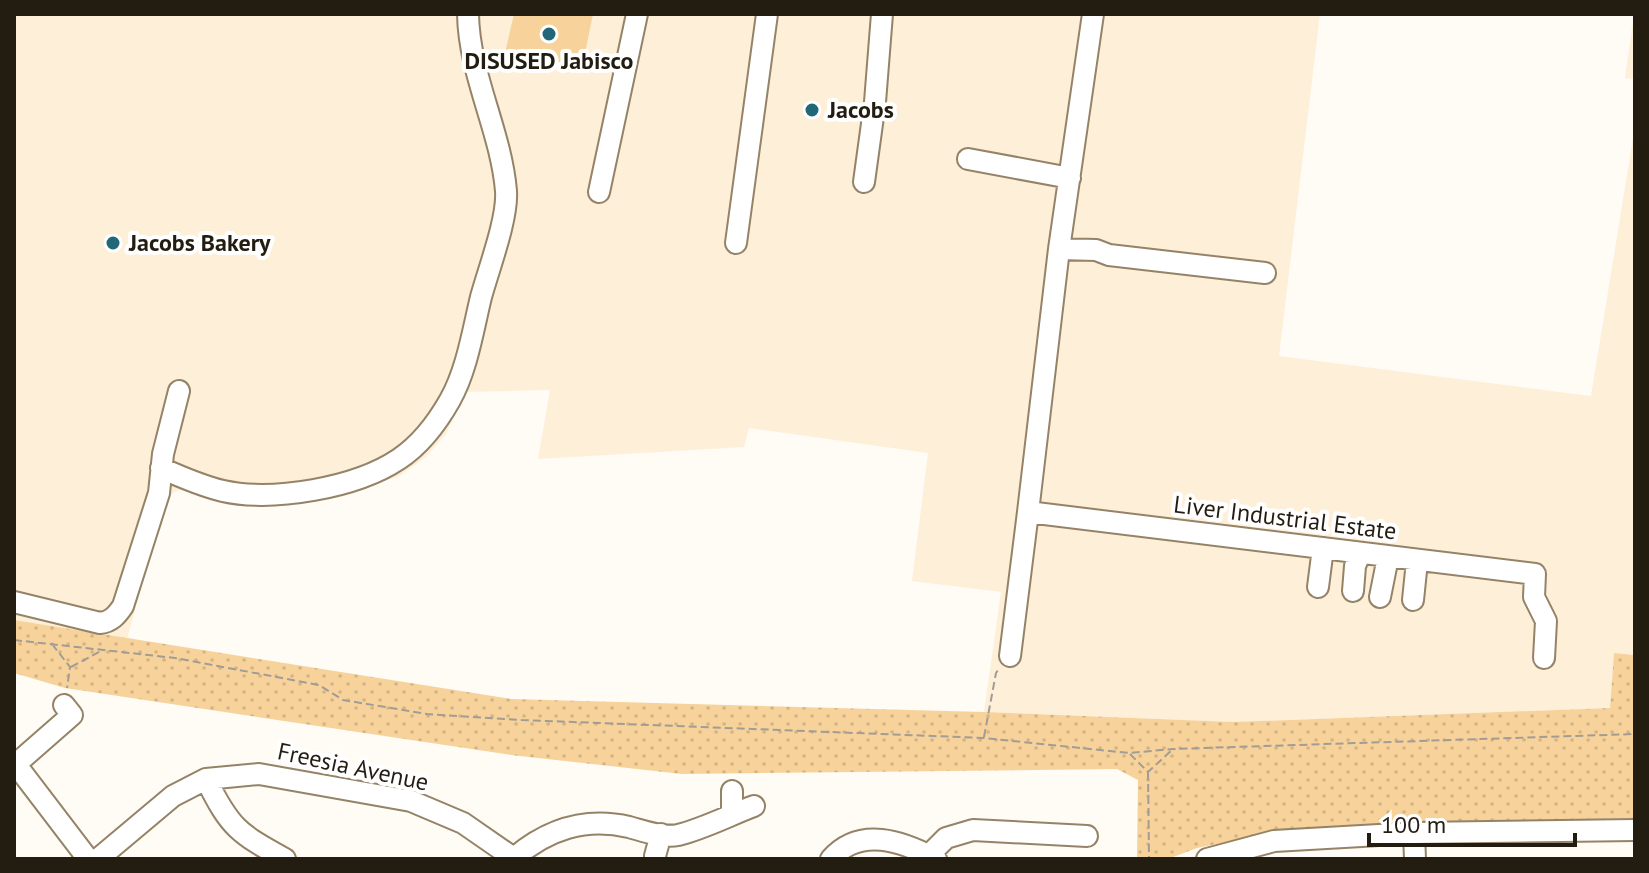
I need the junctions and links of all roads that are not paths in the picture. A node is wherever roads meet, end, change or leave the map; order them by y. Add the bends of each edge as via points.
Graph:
1 (468, 14) edge
2 (637, 14) edge
3 (767, 14) edge
4 (882, 14) edge
5 (1093, 14) edge
6 (968, 159) dead end
7 (1070, 178) junction
8 (864, 182) dead end
9 (599, 192) dead end
10 (736, 243) dead end
11 (1059, 249) junction
12 (1265, 273) dead end
13 (179, 391) dead end
14 (161, 468) junction
15 (1028, 512) junction
16 (1323, 548) junction
17 (1360, 554) junction
18 (1388, 557) junction
19 (1417, 561) junction
20 (1318, 587) dead end
21 (1353, 591) dead end
22 (1380, 597) dead end
23 (1413, 600) dead end
24 (14, 602) edge
25 (1010, 656) road end
26 (1544, 658) dead end
27 (64, 705) road end
28 (15, 763) edge
29 (206, 779) junction
30 (732, 791) dead end
31 (754, 806) dead end
32 (732, 814) junction
33 (1635, 830) edge
34 (1414, 833) junction
35 (661, 834) junction
36 (1087, 836) dead end
37 (655, 856) dead end
38 (932, 857) edge
39 (515, 858) edge
40 (88, 859) edge
41 (98, 859) edge
42 (285, 859) edge
43 (831, 859) edge
44 (1207, 859) edge
45 (1415, 859) edge

1 - 14 street via 470,43 502,164 506,206 463,365 435,424 397,461 347,482 299,492 222,490
2 - 9 street
3 - 10 street
4 - 8 street
5 - 7 street
6 - 7 street
7 - 11 street
11 - 12 street
11 - 15 street
13 - 14 street
14 - 24 street via 159,493 118,614 100,623
15 - 16 street, Liver Industrial Estate
15 - 25 street
16 - 17 street, Liver Industrial Estate
16 - 20 street
17 - 18 street, Liver Industrial Estate
17 - 21 street
18 - 19 street, Liver Industrial Estate
18 - 22 street
19 - 23 street
19 - 26 street, Liver Industrial Estate via 1535,574 1534,597 1546,621
27 - 28 street via 72,715
28 - 40 street
29 - 39 street, Freesia Avenue via 259,774 411,801 463,823
29 - 41 street, Freesia Avenue via 173,796
29 - 42 street via 223,813 245,837
30 - 32 street
31 - 32 street
32 - 35 street via 676,835
33 - 34 street
34 - 44 street via 1274,841
34 - 45 street
35 - 37 street
35 - 39 street via 607,822 566,826 533,841
36 - 38 street via 973,830 946,838
38 - 43 street via 902,843 864,838 839,849

